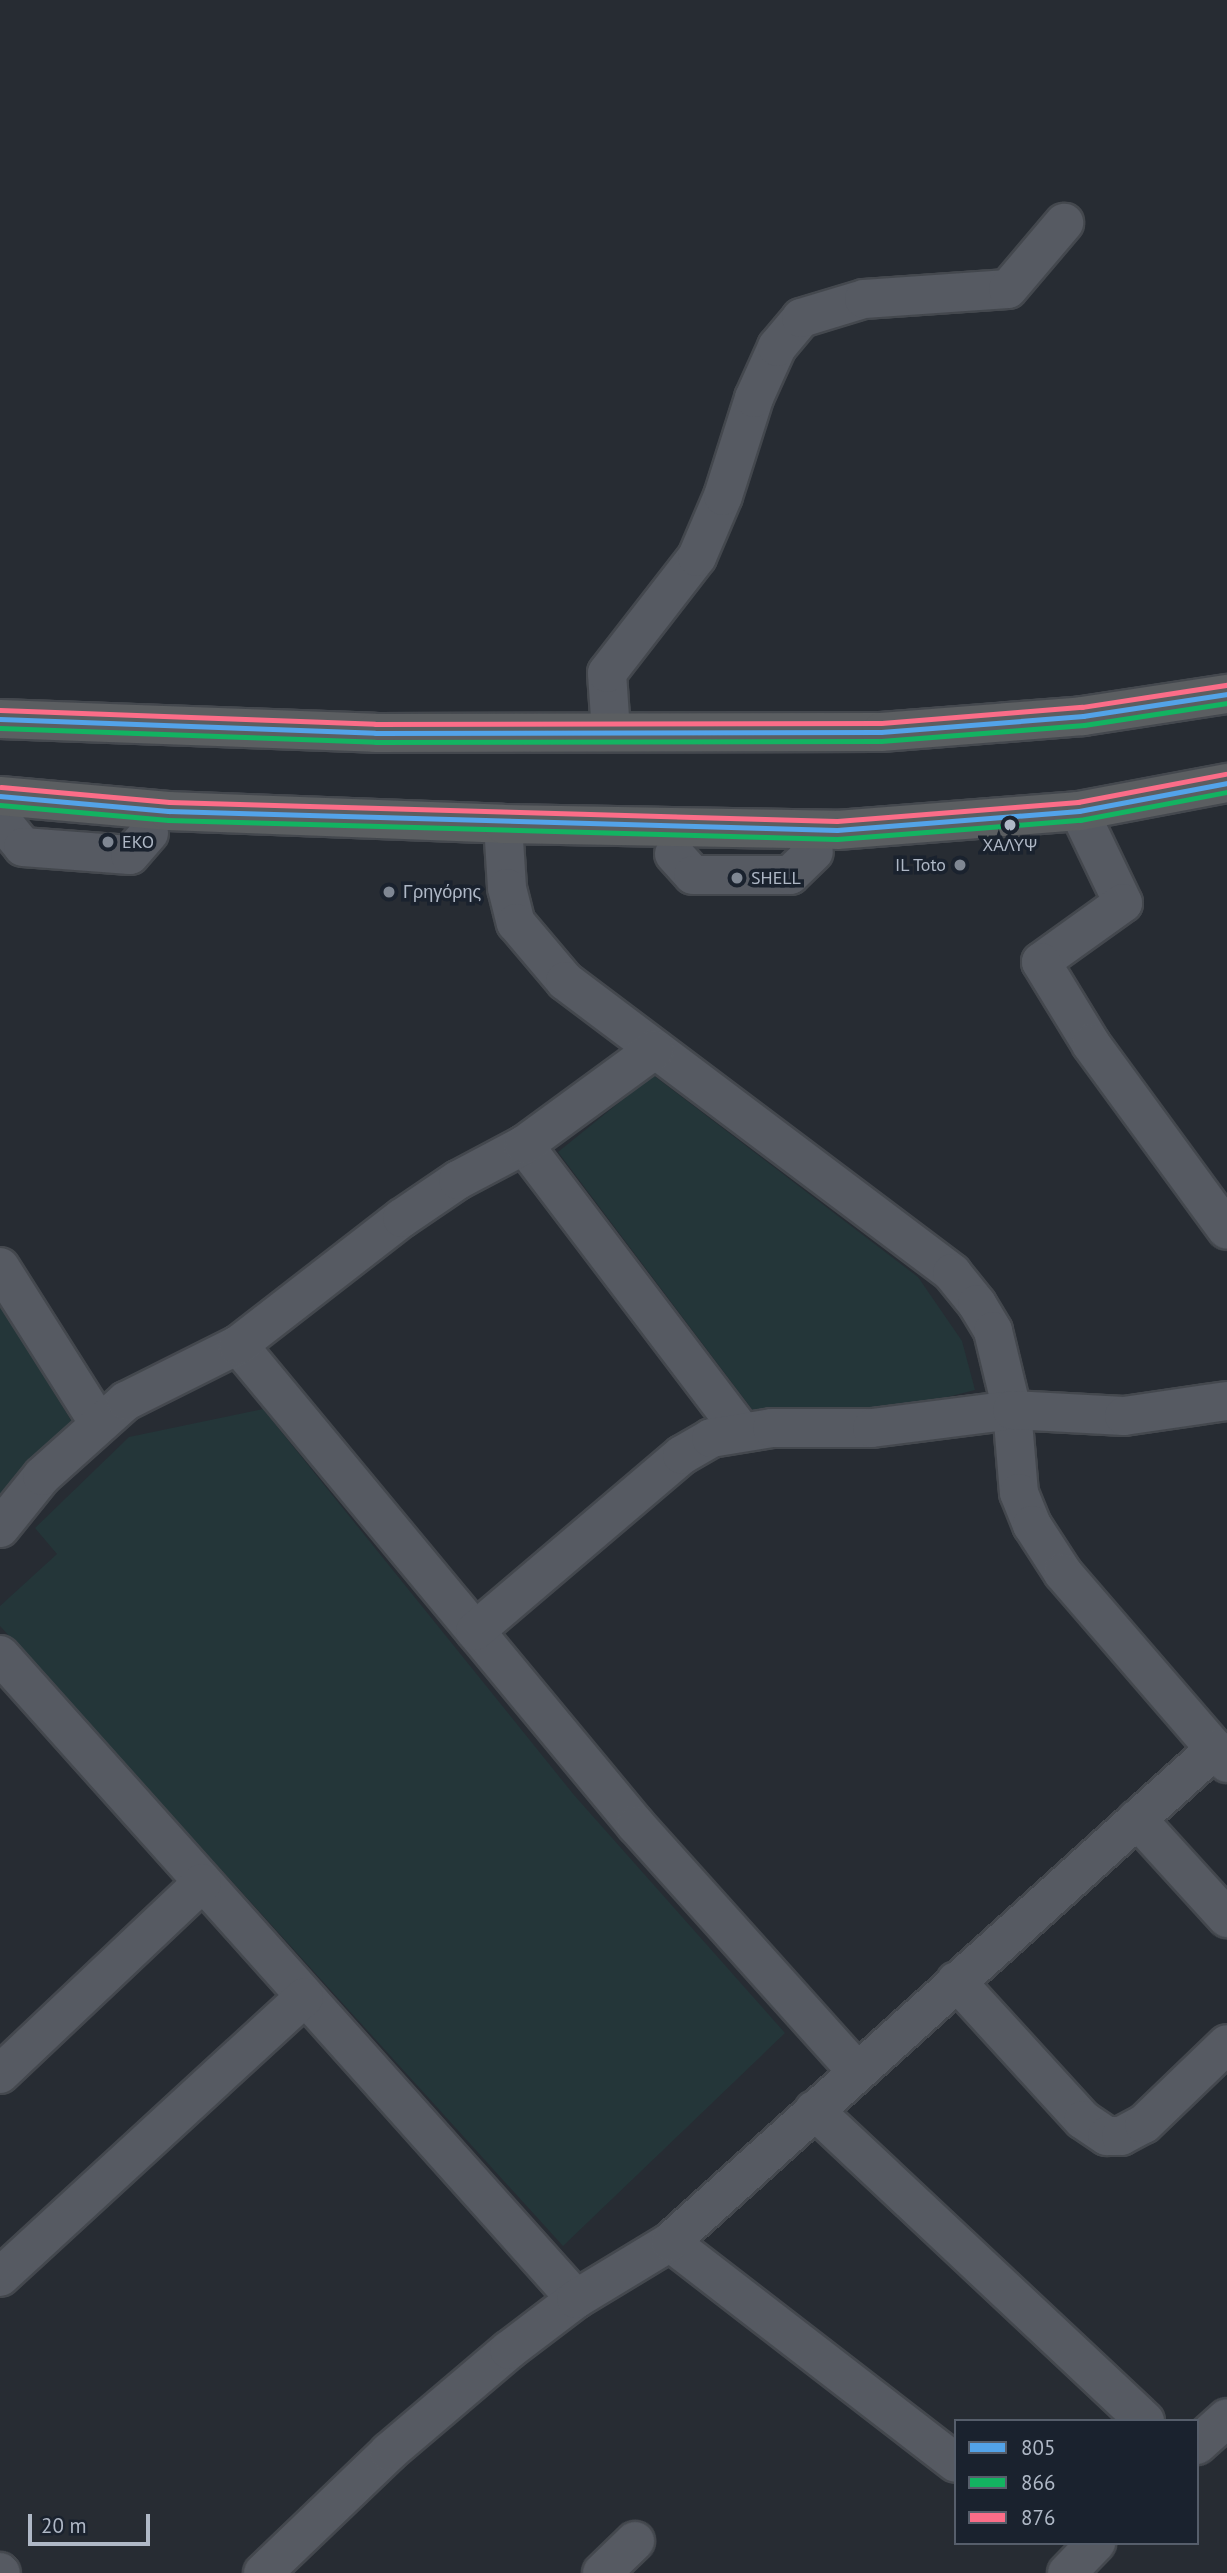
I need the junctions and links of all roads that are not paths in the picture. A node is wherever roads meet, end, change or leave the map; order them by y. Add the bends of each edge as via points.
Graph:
1 (1064, 223) dead end
2 (1227, 694) edge
3 (0, 719) edge
4 (611, 732) junction
5 (1227, 783) edge
6 (1, 809) edge
7 (1079, 811) junction
8 (503, 824) junction
9 (149, 833) dead end
10 (814, 852) dead end
11 (674, 854) dead end
12 (655, 1049) junction
13 (524, 1145) junction
14 (1227, 1230) edge
15 (0, 1267) edge
16 (237, 1345) junction
17 (1227, 1401) edge
18 (1012, 1410) junction
19 (98, 1422) junction
20 (740, 1430) junction
21 (0, 1528) edge
22 (475, 1630) junction
23 (0, 1654) edge
24 (1221, 1756) edge
25 (1137, 1819) junction
26 (202, 1883) junction
27 (1227, 1918) edge
28 (956, 1981) junction
29 (304, 1997) junction
30 (1227, 2044) edge
31 (856, 2070) junction
32 (0, 2074) edge
33 (814, 2110) junction
34 (670, 2242) junction
35 (0, 2277) edge
36 (576, 2300) junction
37 (1227, 2418) edge
38 (1143, 2419) edge
39 (1199, 2443) edge
40 (954, 2461) edge
41 (635, 2541) dead end
42 (263, 2573) edge
43 (602, 2573) edge

1 - 4 street via 1008,289 864,299 801,318 778,346 754,398 723,496 697,557 607,673
2 - 4 highway via 1083,716 881,732
3 - 4 highway via 375,733
5 - 7 highway
6 - 8 highway
6 - 9 street via 23,847 130,855
7 - 8 highway via 879,830
7 - 14 street via 1123,903 1041,961 1091,1044
8 - 12 street via 507,888 516,923 565,981
10 - 11 street via 790,875 693,875
12 - 13 street
12 - 18 street via 953,1273 993,1331
13 - 16 street via 402,1217
13 - 20 street
15 - 19 street
16 - 19 street via 126,1401
16 - 22 street
17 - 18 street via 1124,1416
18 - 20 street via 872,1428
18 - 24 street via 1019,1493 1045,1548
19 - 21 street via 42,1476
20 - 22 street via 711,1438 682,1455
22 - 31 street via 636,1825
23 - 26 street
24 - 25 street
25 - 27 street
25 - 28 street
26 - 29 street
26 - 32 street
28 - 30 street via 1083,2120 1107,2136 1121,2137 1144,2124
28 - 31 street
29 - 35 street
29 - 36 street
31 - 33 street
33 - 34 street
33 - 38 street
34 - 36 street
34 - 40 street
36 - 42 street via 389,2452
37 - 39 street
41 - 43 street

